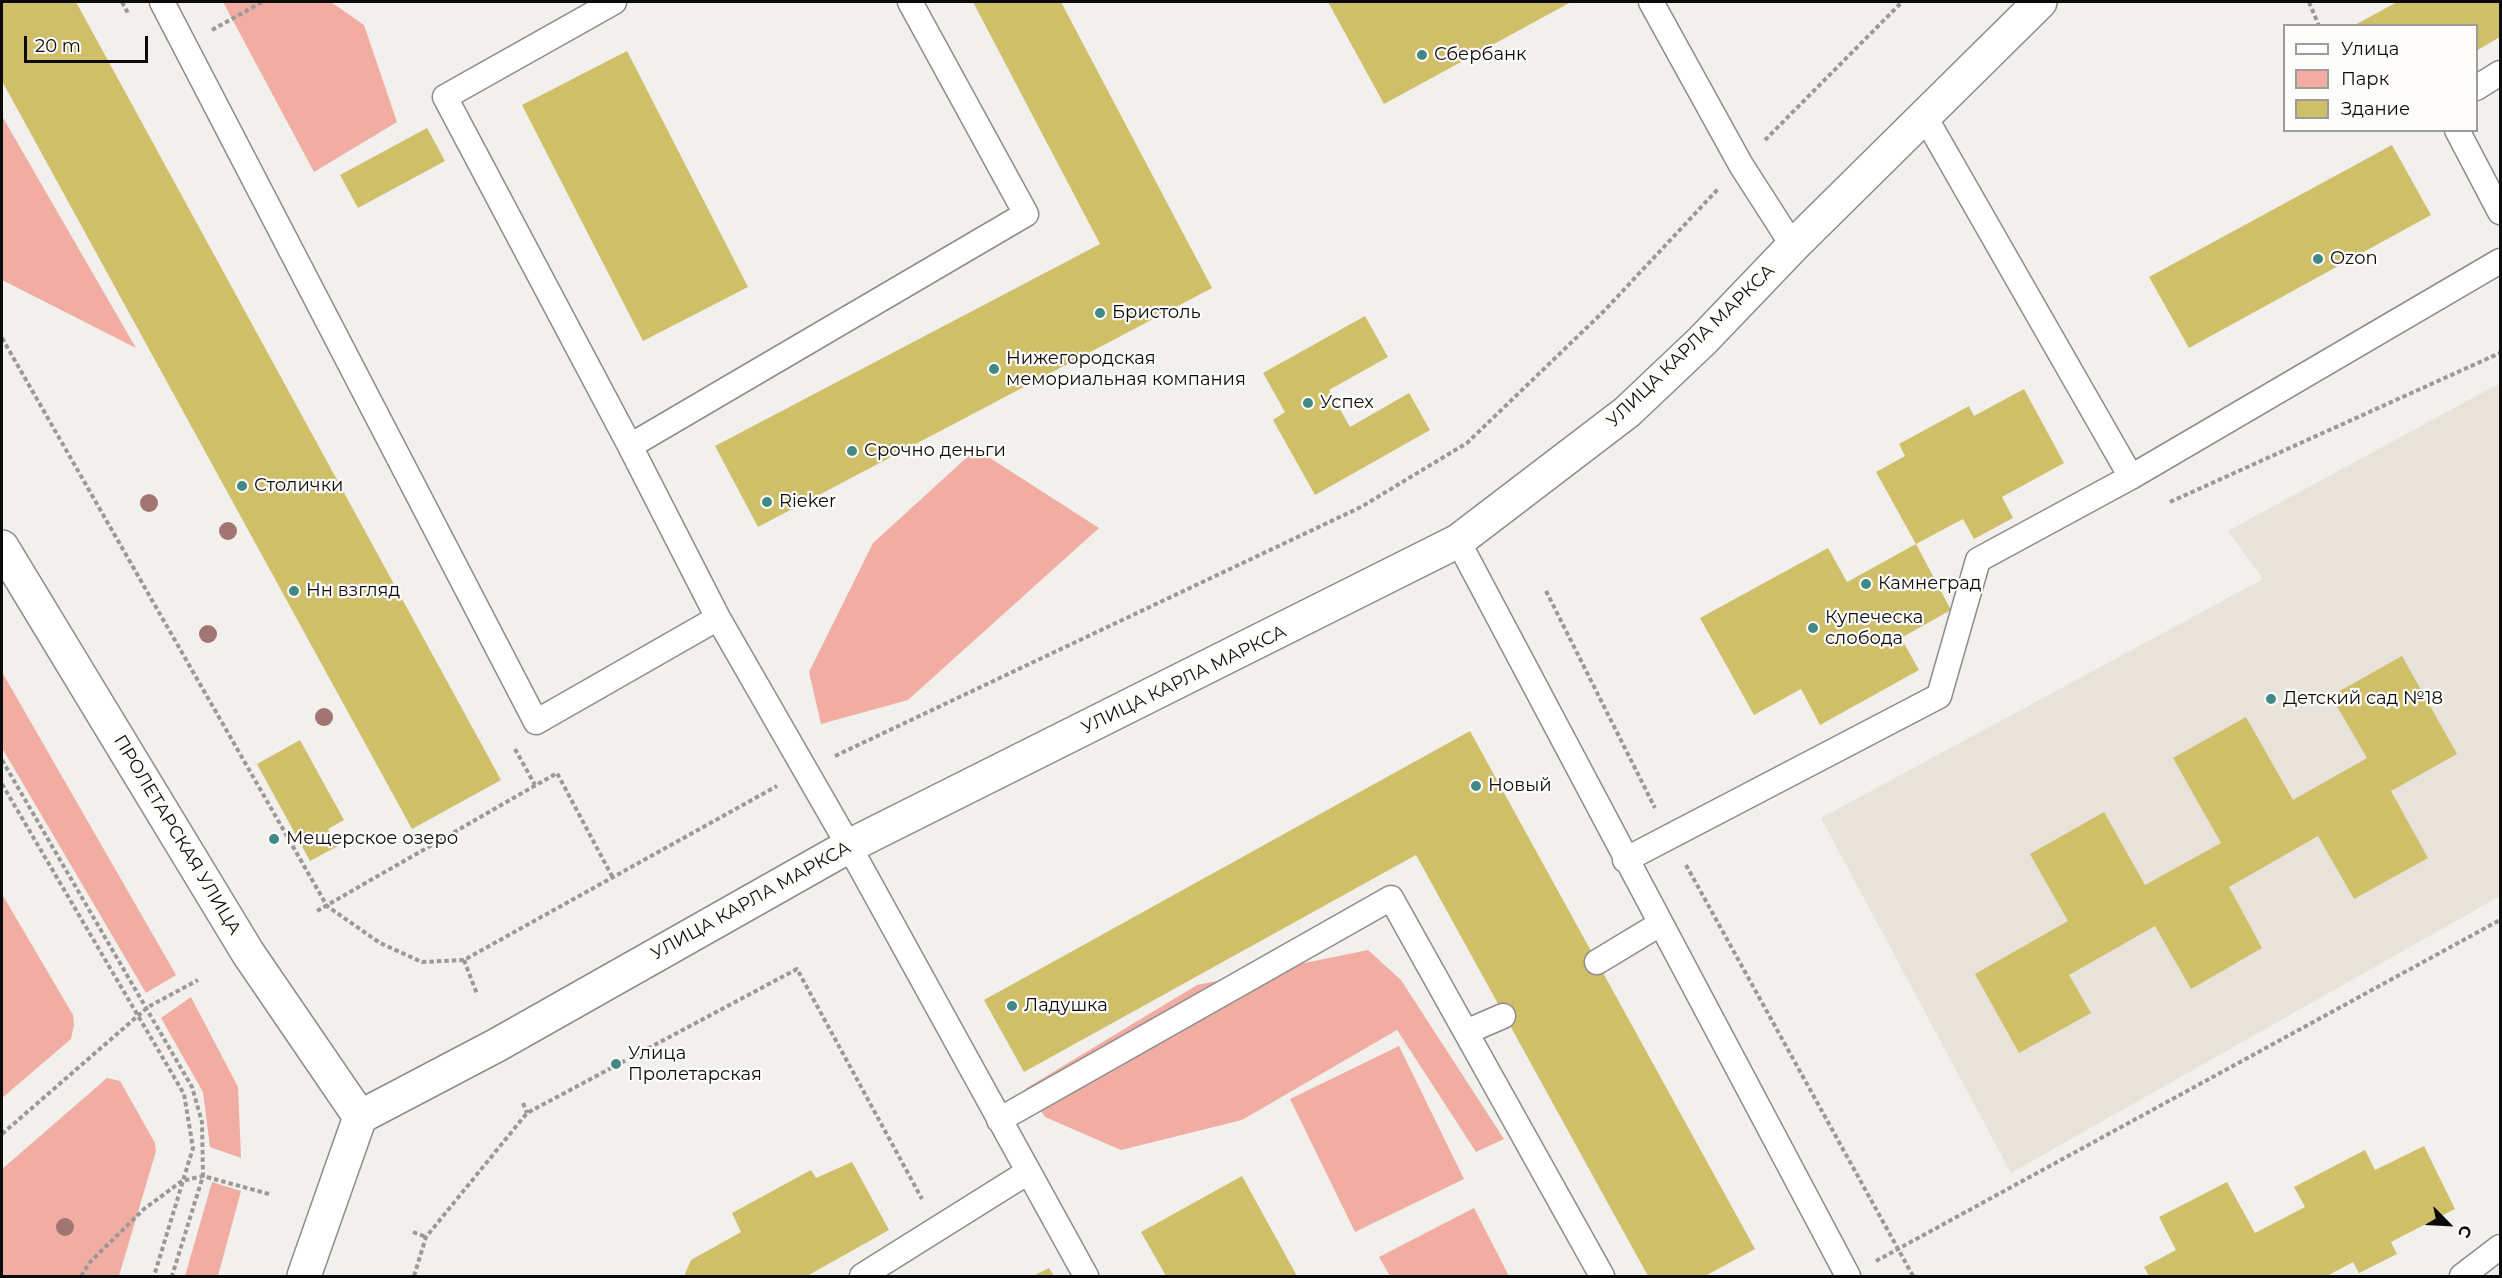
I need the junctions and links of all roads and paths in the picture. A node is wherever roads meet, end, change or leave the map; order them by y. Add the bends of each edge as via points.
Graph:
1 (162, 2) edge
2 (614, 2) edge
3 (910, 2) edge
4 (1651, 2) edge
5 (1902, 2) edge
6 (2040, 2) edge
7 (2309, 2) edge
8 (2318, 24) edge
9 (2500, 73) edge
10 (2478, 87) edge
11 (1924, 117) junction
12 (2458, 132) edge
13 (1741, 165) junction
14 (2500, 212) edge
15 (1793, 246) junction
16 (2500, 261) edge
17 (2, 338) edge
18 (2500, 353) edge
19 (630, 446) junction
20 (2131, 477) junction
21 (2170, 502) dead end
22 (1458, 542) junction
23 (2, 547) edge
24 (1546, 591) dead end
25 (718, 618) junction
26 (2, 760) edge
27 (805, 770) junction
28 (2, 784) edge
29 (1669, 835) junction
30 (849, 846) junction
31 (1625, 860) junction
32 (613, 878) junction
33 (327, 906) junction
34 (317, 911) dead end
35 (2500, 920) edge
36 (1660, 924) junction
37 (464, 960) junction
38 (1597, 962) dead end
39 (198, 980) dead end
40 (477, 994) dead end
41 (148, 1007) junction
42 (138, 1016) junction
43 (1503, 1016) dead end
44 (1466, 1032) junction
45 (523, 1103) dead end
46 (527, 1113) junction
47 (360, 1117) junction
48 (999, 1120) junction
49 (2, 1134) edge
50 (1028, 1172) junction
51 (204, 1176) junction
52 (182, 1181) junction
53 (269, 1194) dead end
54 (938, 1229) junction
55 (413, 1232) dead end
56 (426, 1237) junction
57 (2500, 1247) edge
58 (1899, 1250) junction
59 (1848, 1275) edge
60 (81, 1276) edge
61 (154, 1276) edge
62 (172, 1276) edge
63 (304, 1276) edge
64 (414, 1276) edge
65 (862, 1276) edge
66 (1086, 1276) edge
67 (1602, 1276) edge
68 (1913, 1276) edge
69 (2462, 1276) edge

1 - 25 lane via 536,722
2 - 19 lane via 445,97
3 - 19 lane via 1026,214
4 - 13 lane
5 - 13 path
6 - 11 street, УЛИЦА КАРЛА МАРКСА
7 - 8 path
9 - 10 lane
11 - 15 street, УЛИЦА КАРЛА МАРКСА
11 - 20 lane
12 - 14 lane
13 - 15 lane
13 - 27 path via 1604,311 1467,443 1361,507
15 - 22 street, УЛИЦА КАРЛА МАРКСА via 1627,412
16 - 20 lane
17 - 33 path
18 - 21 path
19 - 25 lane
20 - 29 lane via 1978,560 1939,696
22 - 30 street, УЛИЦА КАРЛА МАРКСА
22 - 31 lane
23 - 47 street, ПРОЛЕТАРСКАЯ УЛИЦА via 248,953
24 - 29 path
25 - 27 lane
26 - 41 path
27 - 30 lane
27 - 32 path
28 - 42 path
29 - 31 lane
29 - 58 path
30 - 47 street, УЛИЦА КАРЛА МАРКСА via 497,1045
30 - 48 lane
31 - 36 lane
32 - 33 path via 557,773
32 - 37 path
33 - 34 path
33 - 37 path via 380,944 422,962
35 - 58 path
36 - 38 lane
36 - 59 lane
37 - 40 path
39 - 41 path
41 - 42 path
41 - 51 path via 192,1087 202,1122
42 - 49 path
42 - 52 path via 184,1094 192,1148
43 - 44 lane
44 - 48 lane via 1391,898
44 - 67 lane
45 - 46 path
46 - 54 path via 797,969
46 - 56 path
47 - 63 street
48 - 50 lane
50 - 54 lane
50 - 66 lane
51 - 52 path
51 - 53 path
51 - 62 path
52 - 60 path via 144,1209 90,1262
52 - 61 path
54 - 65 lane
55 - 56 path
56 - 64 path
57 - 69 lane
58 - 59 path
58 - 68 path

